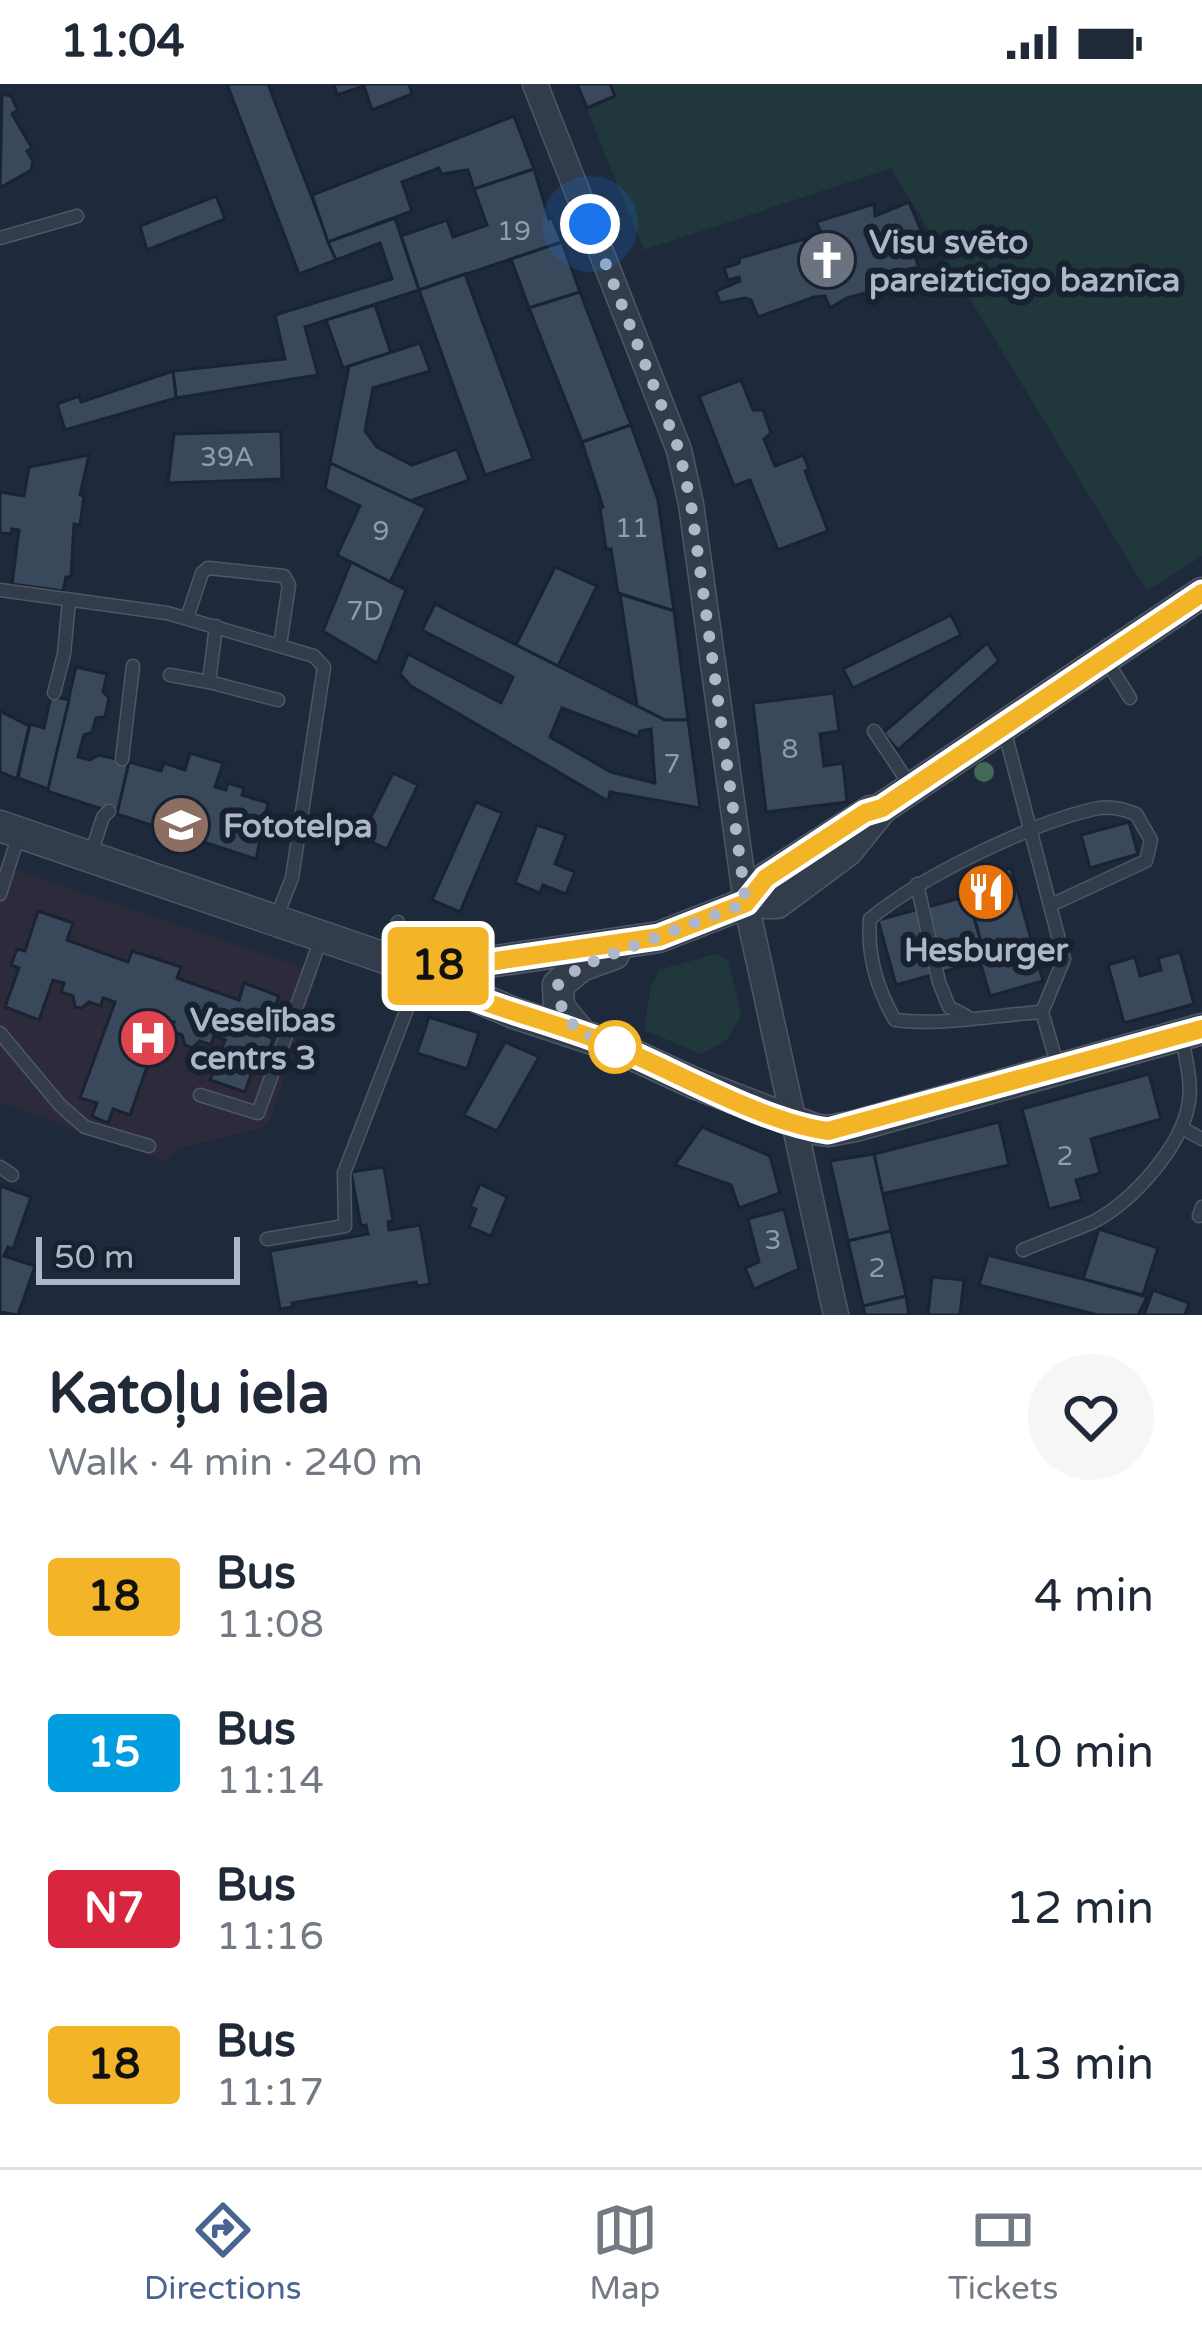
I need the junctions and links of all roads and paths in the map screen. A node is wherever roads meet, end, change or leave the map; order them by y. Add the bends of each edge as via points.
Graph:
1 (535, 84) edge
2 (77, 216) dead end
3 (0, 238) edge
4 (0, 590) edge
5 (1202, 593) edge
6 (69, 601) junction
7 (187, 618) junction
8 (216, 626) junction
9 (280, 645) junction
10 (1105, 658) junction
11 (133, 666) dead end
12 (170, 675) dead end
13 (209, 682) junction
14 (54, 693) dead end
15 (1130, 698) dead end
16 (278, 700) dead end
17 (1004, 726) junction
18 (874, 731) dead end
19 (122, 759) dead end
20 (912, 788) junction
21 (109, 811) dead end
22 (10, 829) edge
23 (1034, 831) junction
24 (90, 857) junction
25 (916, 884) junction
26 (0, 894) edge
27 (746, 903) junction
28 (1051, 905) junction
29 (276, 919) junction
30 (398, 922) dead end
31 (322, 935) junction
32 (659, 937) junction
33 (406, 967) junction
34 (1042, 1012) junction
35 (966, 1016) junction
36 (1192, 1031) edge
37 (0, 1034) edge
38 (580, 1034) junction
39 (1058, 1068) junction
40 (200, 1095) dead end
41 (792, 1123) junction
42 (1182, 1128) junction
43 (1202, 1139) edge
44 (149, 1146) dead end
45 (267, 1239) dead end
46 (1023, 1250) dead end
47 (836, 1315) edge

1 - 27 street via 679,450
2 - 3 lane
4 - 6 lane
5 - 10 street
6 - 7 lane
6 - 14 lane
7 - 8 lane
7 - 9 lane via 208,568 284,576
8 - 9 lane
8 - 13 lane
9 - 29 lane via 324,667 292,878
10 - 15 lane
10 - 17 street
11 - 19 lane
12 - 13 lane
13 - 16 lane
17 - 20 street
17 - 23 lane
18 - 20 lane
20 - 27 street via 766,878
21 - 24 lane
22 - 24 street
22 - 26 lane
23 - 25 lane
23 - 28 lane
23 - 28 lane via 1123,808 1151,840 1146,861
24 - 29 street
25 - 35 lane via 939,982 950,1007
25 - 35 lane via 870,919 881,997 895,1020
27 - 32 street
27 - 41 street
28 - 34 lane via 1064,959
29 - 31 street
30 - 33 lane
31 - 33 street
31 - 40 lane via 258,1113
32 - 33 street
32 - 38 street via 581,966 558,985 559,1007
33 - 38 street
33 - 45 lane via 407,1009 344,1173 345,1226
34 - 35 lane
34 - 39 lane
36 - 39 street
36 - 42 lane
37 - 44 lane via 85,1127
38 - 41 street
39 - 41 street via 855,1126 828,1131
41 - 47 street
42 - 43 lane
42 - 46 lane via 1125,1200

